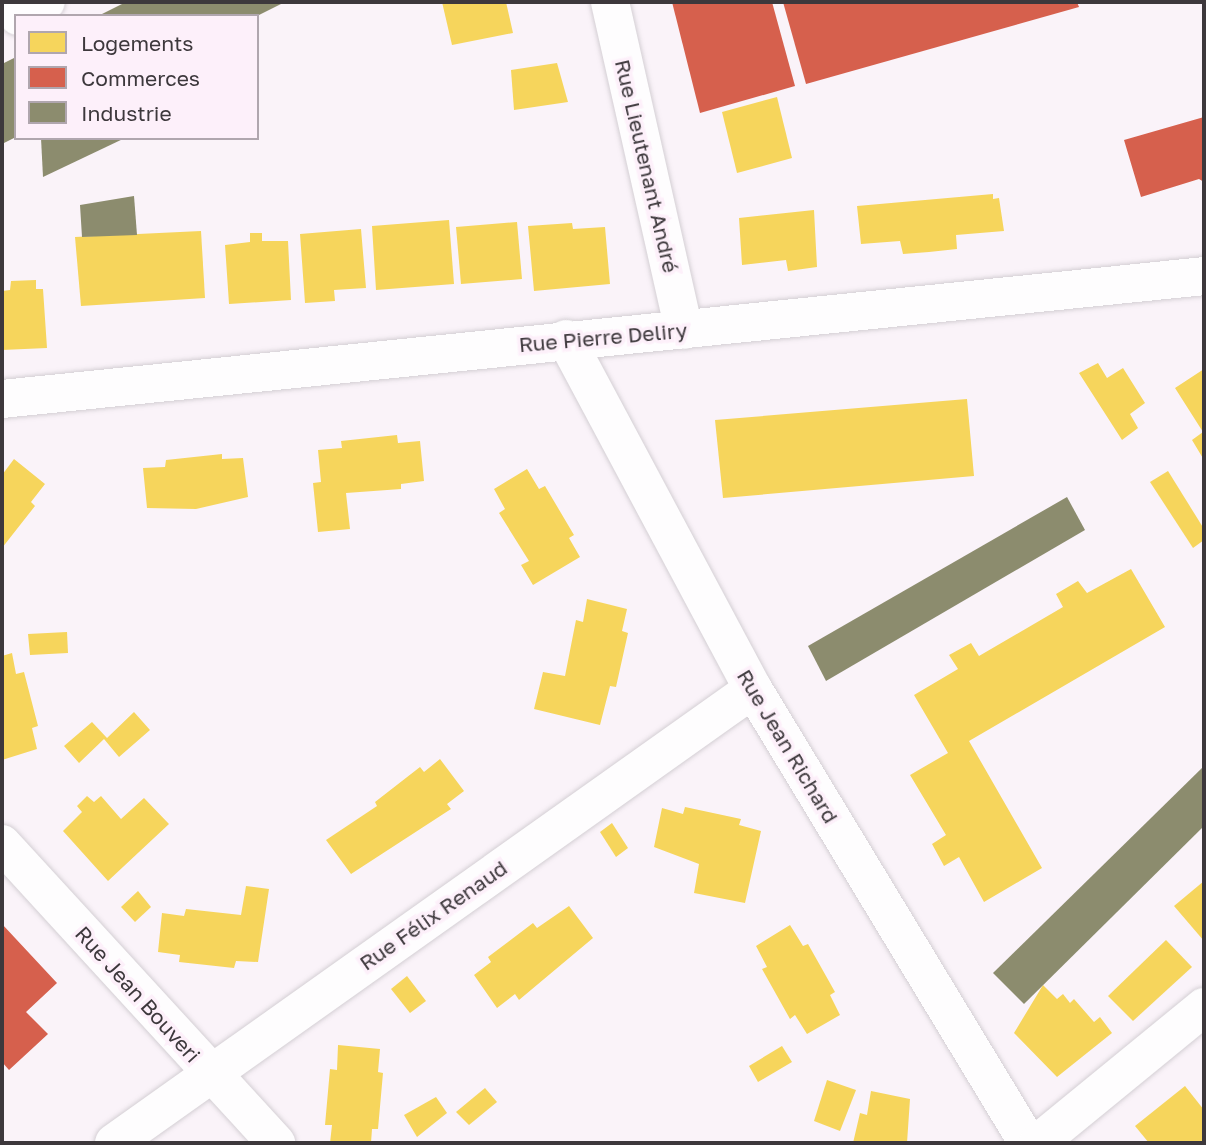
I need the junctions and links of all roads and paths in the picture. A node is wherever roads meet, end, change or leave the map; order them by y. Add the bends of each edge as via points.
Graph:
1 (46, 2) edge
2 (610, 2) edge
3 (21, 14) edge
4 (1204, 276) edge
5 (684, 330) junction
6 (566, 339) junction
7 (2, 400) edge
8 (753, 689) junction
9 (2, 844) edge
10 (1204, 1007) edge
11 (210, 1073) junction
12 (114, 1143) edge
13 (276, 1143) edge
14 (1028, 1143) edge
15 (1038, 1143) edge

1 - 3 street
2 - 5 street, Rue Lieutenant André
4 - 5 street, Rue Pierre Deliry
5 - 6 street, Rue Pierre Deliry
6 - 7 street, Rue Pierre Deliry
6 - 8 street, Rue Jean Richard
8 - 11 street, Rue Félix Renaud
8 - 14 street, Rue Jean Richard
9 - 11 street, Rue Jean Bouveri
10 - 15 street
11 - 12 street, Rue Félix Renaud
11 - 13 street, Rue Jean Bouveri

